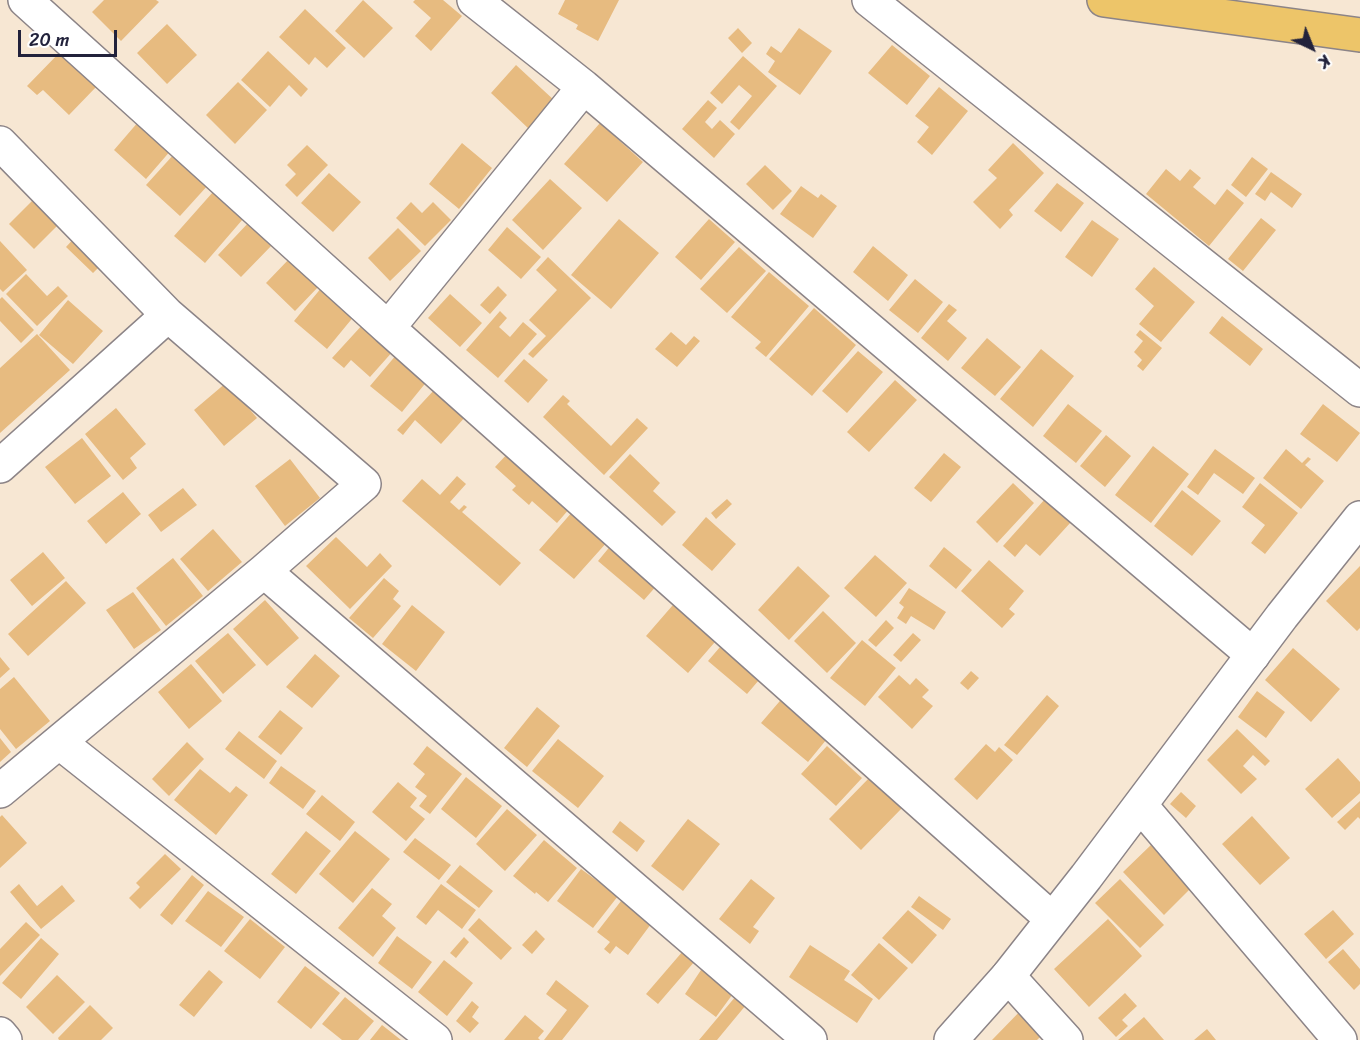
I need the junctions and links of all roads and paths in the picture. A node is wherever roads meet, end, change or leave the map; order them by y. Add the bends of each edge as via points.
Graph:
1 (25, 0) edge
2 (474, 0) edge
3 (869, 0) edge
4 (1104, 0) edge
5 (1360, 34) edge
6 (584, 87) junction
7 (0, 142) edge
8 (168, 315) junction
9 (388, 328) junction
10 (1360, 390) edge
11 (0, 466) edge
12 (1358, 525) edge
13 (264, 572) junction
14 (1253, 655) junction
15 (59, 742) junction
16 (0, 791) edge
17 (1141, 806) junction
18 (1052, 919) junction
19 (1008, 976) junction
20 (0, 1034) edge
21 (5, 1040) edge
22 (435, 1040) edge
23 (810, 1040) edge
24 (951, 1040) edge
25 (1066, 1040) edge
26 (1340, 1040) edge

1 - 9 street
2 - 6 street
3 - 10 street
4 - 5 highway
6 - 9 street
6 - 14 street
7 - 8 street
8 - 11 street
8 - 13 street via 364,484
9 - 18 street
12 - 14 street
13 - 15 street
13 - 23 street
14 - 17 street
15 - 16 street
15 - 22 street
17 - 18 street
17 - 26 street
18 - 19 street
19 - 24 street
19 - 25 street
20 - 21 street

